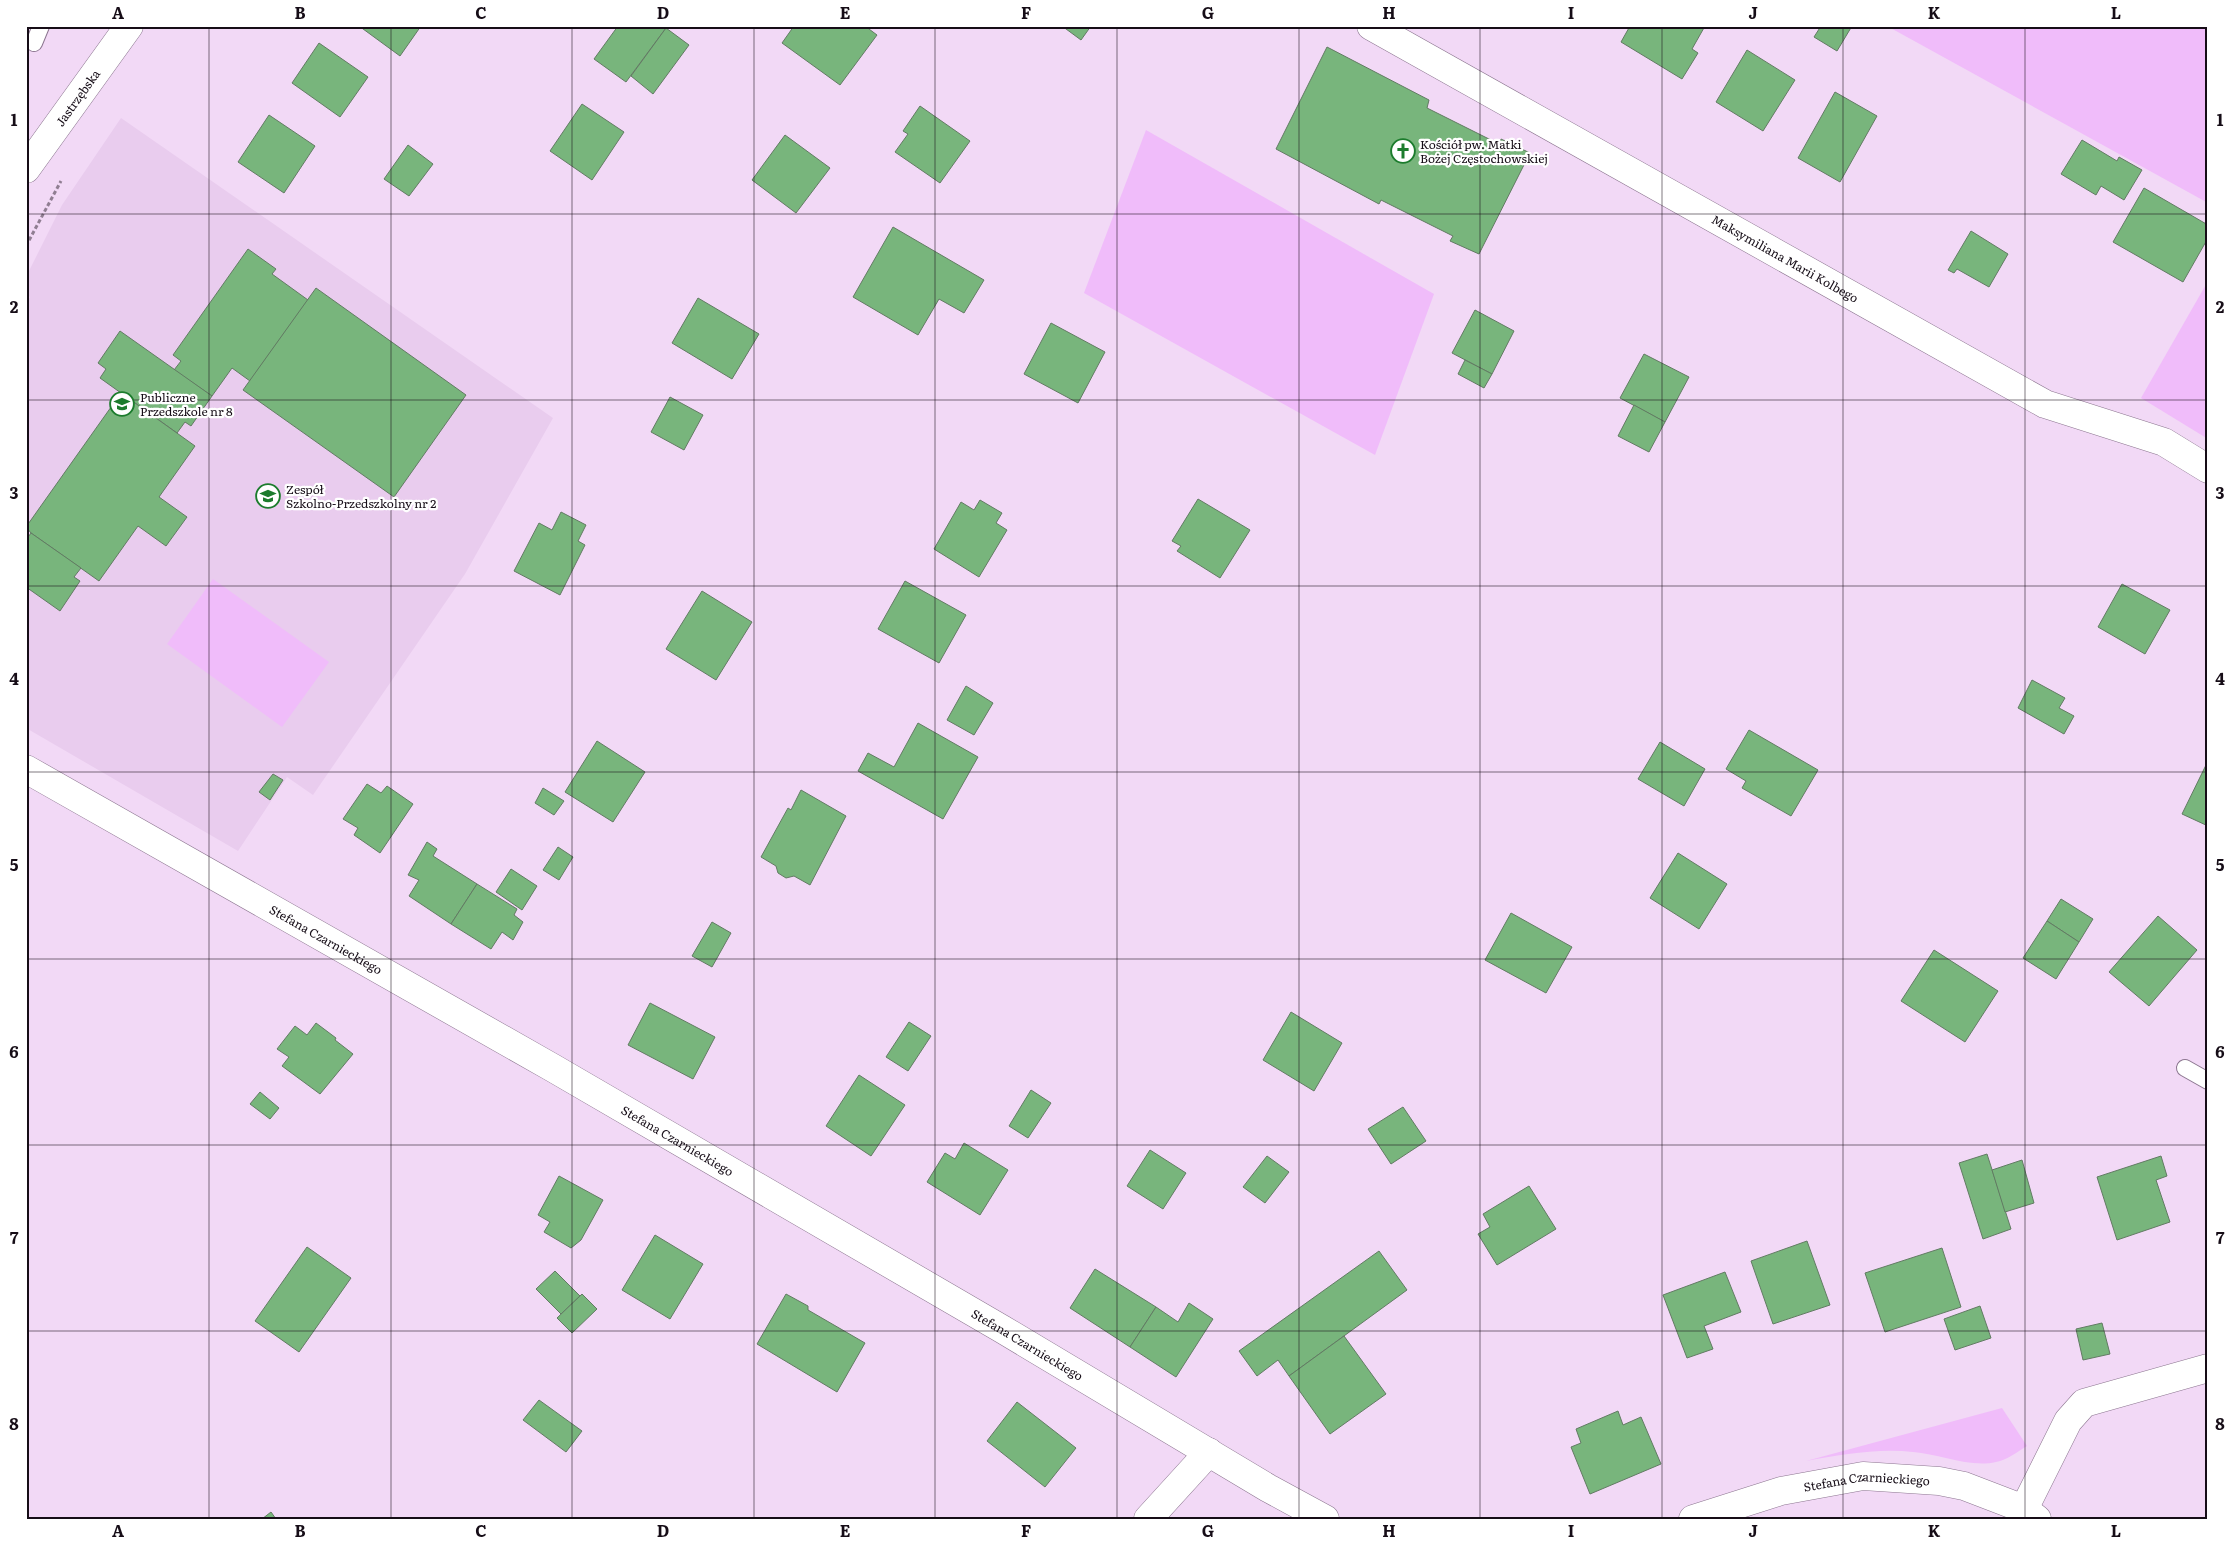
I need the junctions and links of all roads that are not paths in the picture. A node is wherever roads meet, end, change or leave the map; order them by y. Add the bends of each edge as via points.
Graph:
1 (41, 26) edge
2 (129, 26) edge
3 (1372, 26) edge
4 (34, 43) dead end
5 (26, 169) edge
6 (2208, 468) edge
7 (26, 769) edge
8 (2186, 1068) dead end
9 (2208, 1081) edge
10 (2208, 1368) edge
11 (1209, 1452) junction
12 (2030, 1514) edge
13 (1148, 1519) edge
14 (1325, 1519) edge
15 (1693, 1519) edge

1 - 4 lane
2 - 5 street, Jastrzębska
3 - 6 street, Maksymiliana Marii Kolbego via 2045,404 2164,442
7 - 11 street, Stefana Czarnieckiego via 552,1068 1002,1328
8 - 9 lane
10 - 12 street via 2084,1403 2068,1421
11 - 13 street
11 - 14 street, Stefana Czarnieckiego
12 - 15 street, Stefana Czarnieckiego via 1964,1486 1939,1481 1863,1476 1781,1491

